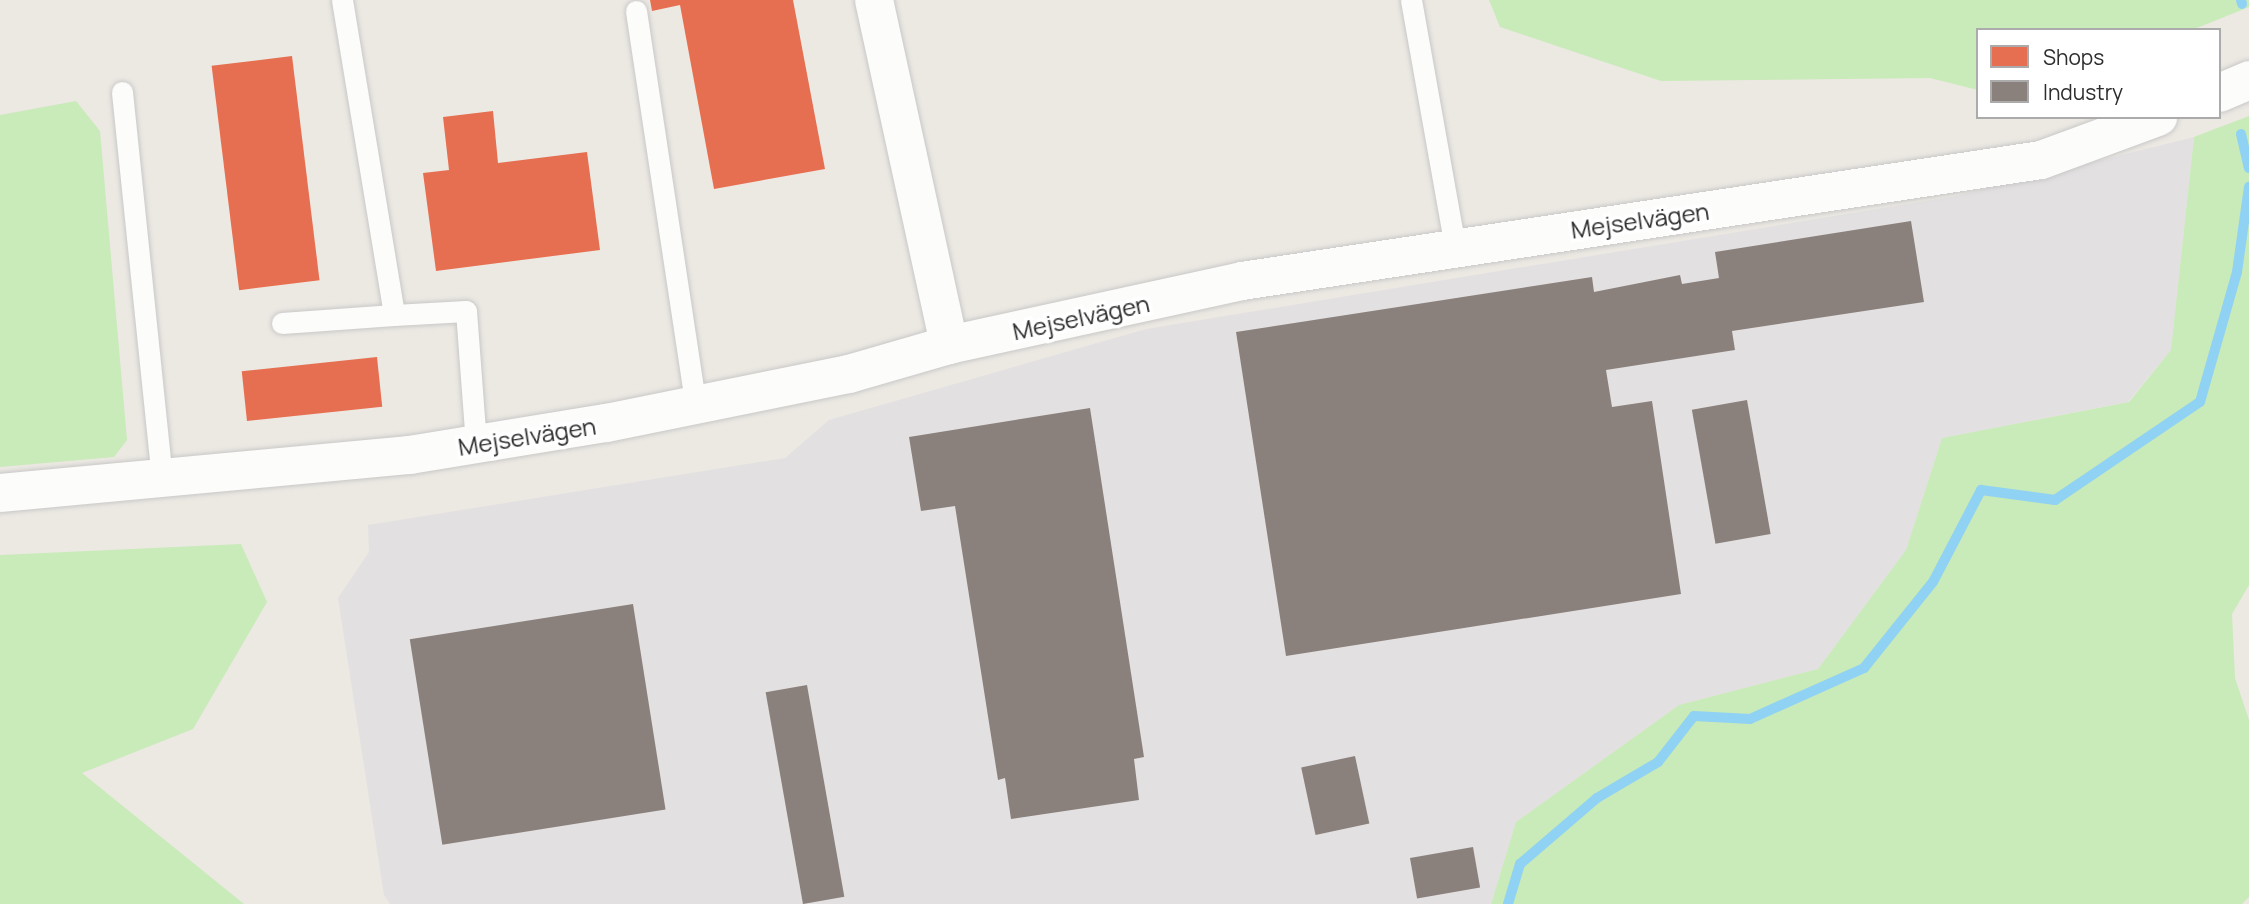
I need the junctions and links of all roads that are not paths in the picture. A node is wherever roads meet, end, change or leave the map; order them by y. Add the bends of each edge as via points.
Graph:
1 (342, 0) edge
2 (874, 0) edge
3 (1411, 0) edge
4 (636, 11) dead end
5 (2249, 80) edge
6 (122, 92) dead end
7 (2221, 92) edge
8 (2153, 119) edge
9 (1455, 247) junction
10 (394, 315) junction
11 (282, 323) dead end
12 (949, 345) junction
13 (696, 407) junction
14 (476, 444) junction
15 (162, 477) junction
16 (0, 492) edge

1 - 10 lane
2 - 12 street
3 - 9 lane
4 - 13 lane
5 - 7 street
6 - 15 lane
8 - 9 street, Mejselvägen via 2041,160
9 - 12 street, Mejselvägen via 1242,281
10 - 11 lane
10 - 14 lane via 466,311
12 - 13 street, Mejselvägen
13 - 14 street, Mejselvägen
14 - 15 street, Mejselvägen
15 - 16 street, Mejselvägen

